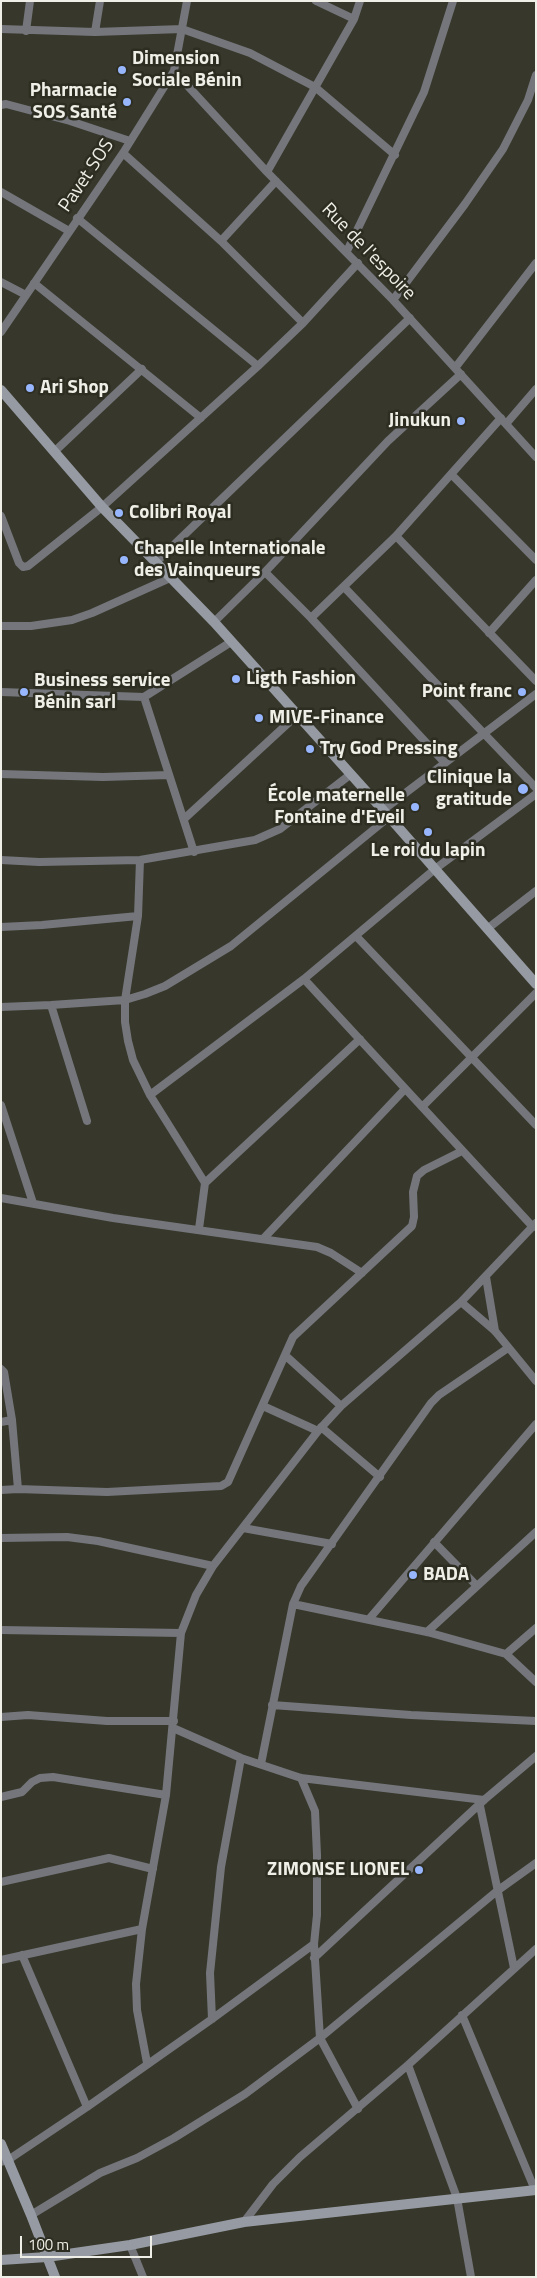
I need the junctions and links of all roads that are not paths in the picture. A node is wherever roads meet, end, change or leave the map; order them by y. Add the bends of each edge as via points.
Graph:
1 (30, 1) edge
2 (100, 1) edge
3 (187, 1) edge
4 (316, 1) edge
5 (360, 1) edge
6 (453, 1) edge
7 (354, 19) junction
8 (182, 29) junction
9 (1, 30) edge
10 (26, 31) junction
11 (95, 32) junction
12 (174, 71) junction
13 (536, 75) edge
14 (315, 87) junction
15 (1, 105) edge
16 (130, 141) junction
17 (123, 152) junction
18 (395, 154) junction
19 (267, 172) junction
20 (276, 181) junction
21 (1, 192) edge
22 (77, 218) junction
23 (69, 231) junction
24 (221, 242) junction
25 (347, 251) junction
26 (358, 263) junction
27 (536, 264) edge
28 (1, 282) edge
29 (34, 283) junction
30 (26, 295) junction
31 (393, 300) junction
32 (410, 318) junction
33 (303, 323) junction
34 (1, 332) edge
35 (258, 366) junction
36 (142, 369) junction
37 (458, 371) junction
38 (536, 389) edge
39 (1, 390) edge
40 (201, 418) junction
41 (504, 421) junction
42 (54, 452) junction
43 (536, 458) edge
44 (452, 475) junction
45 (102, 507) junction
46 (1, 516) edge
47 (396, 536) junction
48 (536, 560) edge
49 (155, 563) junction
50 (265, 572) junction
51 (170, 578) junction
52 (536, 580) edge
53 (344, 587) junction
54 (311, 618) junction
55 (214, 622) junction
56 (1, 626) edge
57 (489, 632) junction
58 (231, 642) junction
59 (536, 681) edge
60 (1, 692) edge
61 (536, 694) edge
62 (144, 697) junction
63 (297, 715) junction
64 (483, 733) junction
65 (444, 762) junction
66 (1, 774) edge
67 (351, 774) junction
68 (169, 775) junction
69 (536, 788) edge
70 (536, 794) edge
71 (386, 813) junction
72 (184, 819) junction
73 (194, 852) junction
74 (1, 860) edge
75 (140, 860) junction
76 (435, 870) junction
77 (536, 891) edge
78 (138, 916) junction
79 (1, 926) edge
80 (487, 929) junction
81 (356, 936) junction
82 (304, 978) junction
83 (536, 984) edge
84 (536, 993) edge
85 (125, 1000) junction
86 (51, 1006) junction
87 (1, 1007) edge
88 (360, 1039) junction
89 (471, 1058) junction
90 (405, 1089) junction
91 (150, 1095) junction
92 (1, 1105) edge
93 (422, 1107) junction
94 (87, 1121) dead end
95 (536, 1125) edge
96 (462, 1150) junction
97 (205, 1183) junction
98 (1, 1198) edge
99 (33, 1203) junction
100 (534, 1225) edge
101 (199, 1229) junction
102 (263, 1239) junction
103 (362, 1272) junction
104 (486, 1277) junction
105 (461, 1302) junction
106 (495, 1331) junction
107 (508, 1348) junction
108 (286, 1356) junction
109 (1, 1369) edge
110 (536, 1381) edge
111 (263, 1406) junction
112 (340, 1406) junction
113 (12, 1420) junction
114 (1, 1422) edge
115 (536, 1424) edge
116 (319, 1429) junction
117 (380, 1477) junction
118 (18, 1489) junction
119 (1, 1490) edge
120 (242, 1528) junction
121 (536, 1532) edge
122 (1, 1538) edge
123 (434, 1542) junction
124 (332, 1544) junction
125 (213, 1566) junction
126 (476, 1586) junction
127 (293, 1604) junction
128 (368, 1619) junction
129 (536, 1628) edge
130 (1, 1630) edge
131 (427, 1632) junction
132 (181, 1633) junction
133 (506, 1654) junction
134 (536, 1682) edge
135 (272, 1705) junction
136 (1, 1717) edge
137 (536, 1721) edge
138 (173, 1725) junction
139 (536, 1756) edge
140 (241, 1758) junction
141 (261, 1764) junction
142 (301, 1778) junction
143 (166, 1795) junction
144 (1, 1797) edge
145 (482, 1803) junction
146 (536, 1863) edge
147 (153, 1869) junction
148 (1, 1882) edge
149 (497, 1891) junction
150 (142, 1930) junction
151 (314, 1944) junction
152 (536, 1949) edge
153 (22, 1955) junction
154 (314, 1958) junction
155 (1, 1960) edge
156 (514, 1968) junction
157 (462, 2015) junction
158 (212, 2019) junction
159 (320, 2038) junction
160 (147, 2063) junction
161 (408, 2065) junction
162 (87, 2107) junction
163 (358, 2109) junction
164 (1, 2144) edge
165 (5, 2161) edge
166 (535, 2190) edge
167 (457, 2198) junction
168 (32, 2215) junction
169 (244, 2222) junction
170 (130, 2245) junction
171 (47, 2257) junction
172 (1, 2260) edge
173 (55, 2277) edge
174 (143, 2277) edge
175 (470, 2277) edge

1 - 10 street
2 - 11 street
3 - 8 street, Pavet SOS
4 - 7 street
5 - 7 street
6 - 18 street via 424,92
7 - 14 street
8 - 11 street
8 - 12 street, Pavet SOS
8 - 14 street via 250,53
9 - 10 street
10 - 11 street
12 - 16 street, Pavet SOS
12 - 19 street, Rue de l'espoire
13 - 31 street via 528,100 503,149
14 - 18 street
14 - 19 street
15 - 16 street via 70,121
16 - 17 street, Pavet SOS
17 - 22 street, Pavet SOS
17 - 24 street
18 - 25 street
19 - 20 street, Rue de l'espoire
20 - 24 street
20 - 25 street, Rue de l'espoire
21 - 23 street
22 - 23 street, Pavet SOS
22 - 35 street
23 - 29 street, Pavet SOS
24 - 33 street
25 - 26 street, Rue de l'espoire
26 - 31 street, Rue de l'espoire
26 - 33 street
27 - 37 street
28 - 30 street
29 - 30 street, Pavet SOS
29 - 36 street
30 - 34 street, Pavet SOS
31 - 32 street, Rue de l'espoire
32 - 37 street, Rue de l'espoire
32 - 49 street
33 - 35 street
35 - 40 street
36 - 40 street
36 - 42 street
37 - 41 street, Rue de l'espoire
37 - 50 street
38 - 41 street
39 - 42 main road
40 - 45 street
41 - 43 street, Rue de l'espoire
41 - 44 street
42 - 45 main road
44 - 47 street
44 - 48 street
45 - 46 street via 23,567
45 - 49 main road
47 - 53 street
47 - 57 street
49 - 51 main road
50 - 54 street
50 - 55 street
51 - 55 main road
51 - 56 street via 72,620 31,626
52 - 57 street
53 - 54 street
53 - 64 street
54 - 65 street
55 - 58 main road
57 - 59 street
58 - 62 street
58 - 63 main road
60 - 62 street
61 - 64 street
62 - 68 street
63 - 67 main road
63 - 72 street
64 - 65 street
64 - 69 street
65 - 71 street
66 - 68 street
67 - 71 main road
67 - 73 street via 268,836
68 - 72 street
70 - 76 street
71 - 76 main road
71 - 85 street via 231,946 165,986
72 - 73 street
73 - 75 street
74 - 75 street
75 - 78 street
76 - 80 main road
76 - 81 street
77 - 80 street
78 - 79 street
78 - 85 street
80 - 83 main road
81 - 82 street
81 - 89 street
82 - 88 street
82 - 91 street
84 - 89 street
85 - 86 street
85 - 91 street via 124,1022 133,1060
86 - 87 street
86 - 94 street
88 - 90 street
88 - 97 street
89 - 93 street
89 - 95 street
90 - 93 street
90 - 102 street
91 - 97 street
92 - 99 street
93 - 96 street
96 - 100 street
96 - 103 street via 417,1176 412,1192 412,1226
97 - 101 street
98 - 99 street
99 - 101 street
100 - 104 street
101 - 102 street
102 - 103 street via 325,1250
103 - 108 street via 293,1337
104 - 105 street
104 - 106 street
105 - 106 street
105 - 112 street
106 - 107 street
107 - 110 street
107 - 117 street via 430,1403
108 - 111 street
108 - 112 street
109 - 113 street
111 - 116 street
111 - 118 street via 233,1473 221,1486 107,1492
112 - 116 street
113 - 114 street
113 - 118 street
115 - 123 street
116 - 117 street
116 - 120 street
117 - 124 street
118 - 119 street
120 - 124 street
120 - 125 street
121 - 126 street
122 - 125 street via 98,1540
123 - 126 street
123 - 128 street
124 - 127 street via 301,1586
125 - 132 street via 196,1595
126 - 131 street
127 - 128 street
127 - 135 street
128 - 131 street
129 - 133 street
130 - 132 street
131 - 133 street
132 - 138 street
133 - 134 street
135 - 137 street
135 - 141 street
136 - 138 street via 28,1715
138 - 140 street
138 - 143 street
139 - 145 street
140 - 141 street
140 - 158 street via 220,1876 210,1973
141 - 142 street
142 - 145 street
142 - 151 street via 314,1811 318,1855
143 - 144 street via 53,1777 40,1778 22,1792
143 - 147 street
145 - 149 street
145 - 154 street
146 - 149 street
147 - 148 street via 109,1858
147 - 150 street
149 - 156 street
149 - 159 street
150 - 153 street
150 - 160 street via 136,1984 137,2010
151 - 154 street
151 - 158 street
152 - 156 street
153 - 155 street
153 - 162 street
154 - 159 street
156 - 157 street
157 - 161 street
157 - 166 street
158 - 160 street
159 - 163 street
159 - 168 street via 245,2094 174,2138 100,2173
160 - 162 street
161 - 163 street
161 - 167 street
162 - 165 street
163 - 169 street via 272,2184
164 - 165 main road
165 - 168 main road
166 - 167 main road
167 - 169 main road
167 - 175 street
168 - 171 main road
169 - 170 main road
170 - 171 main road
170 - 174 street
171 - 172 main road
171 - 173 main road

